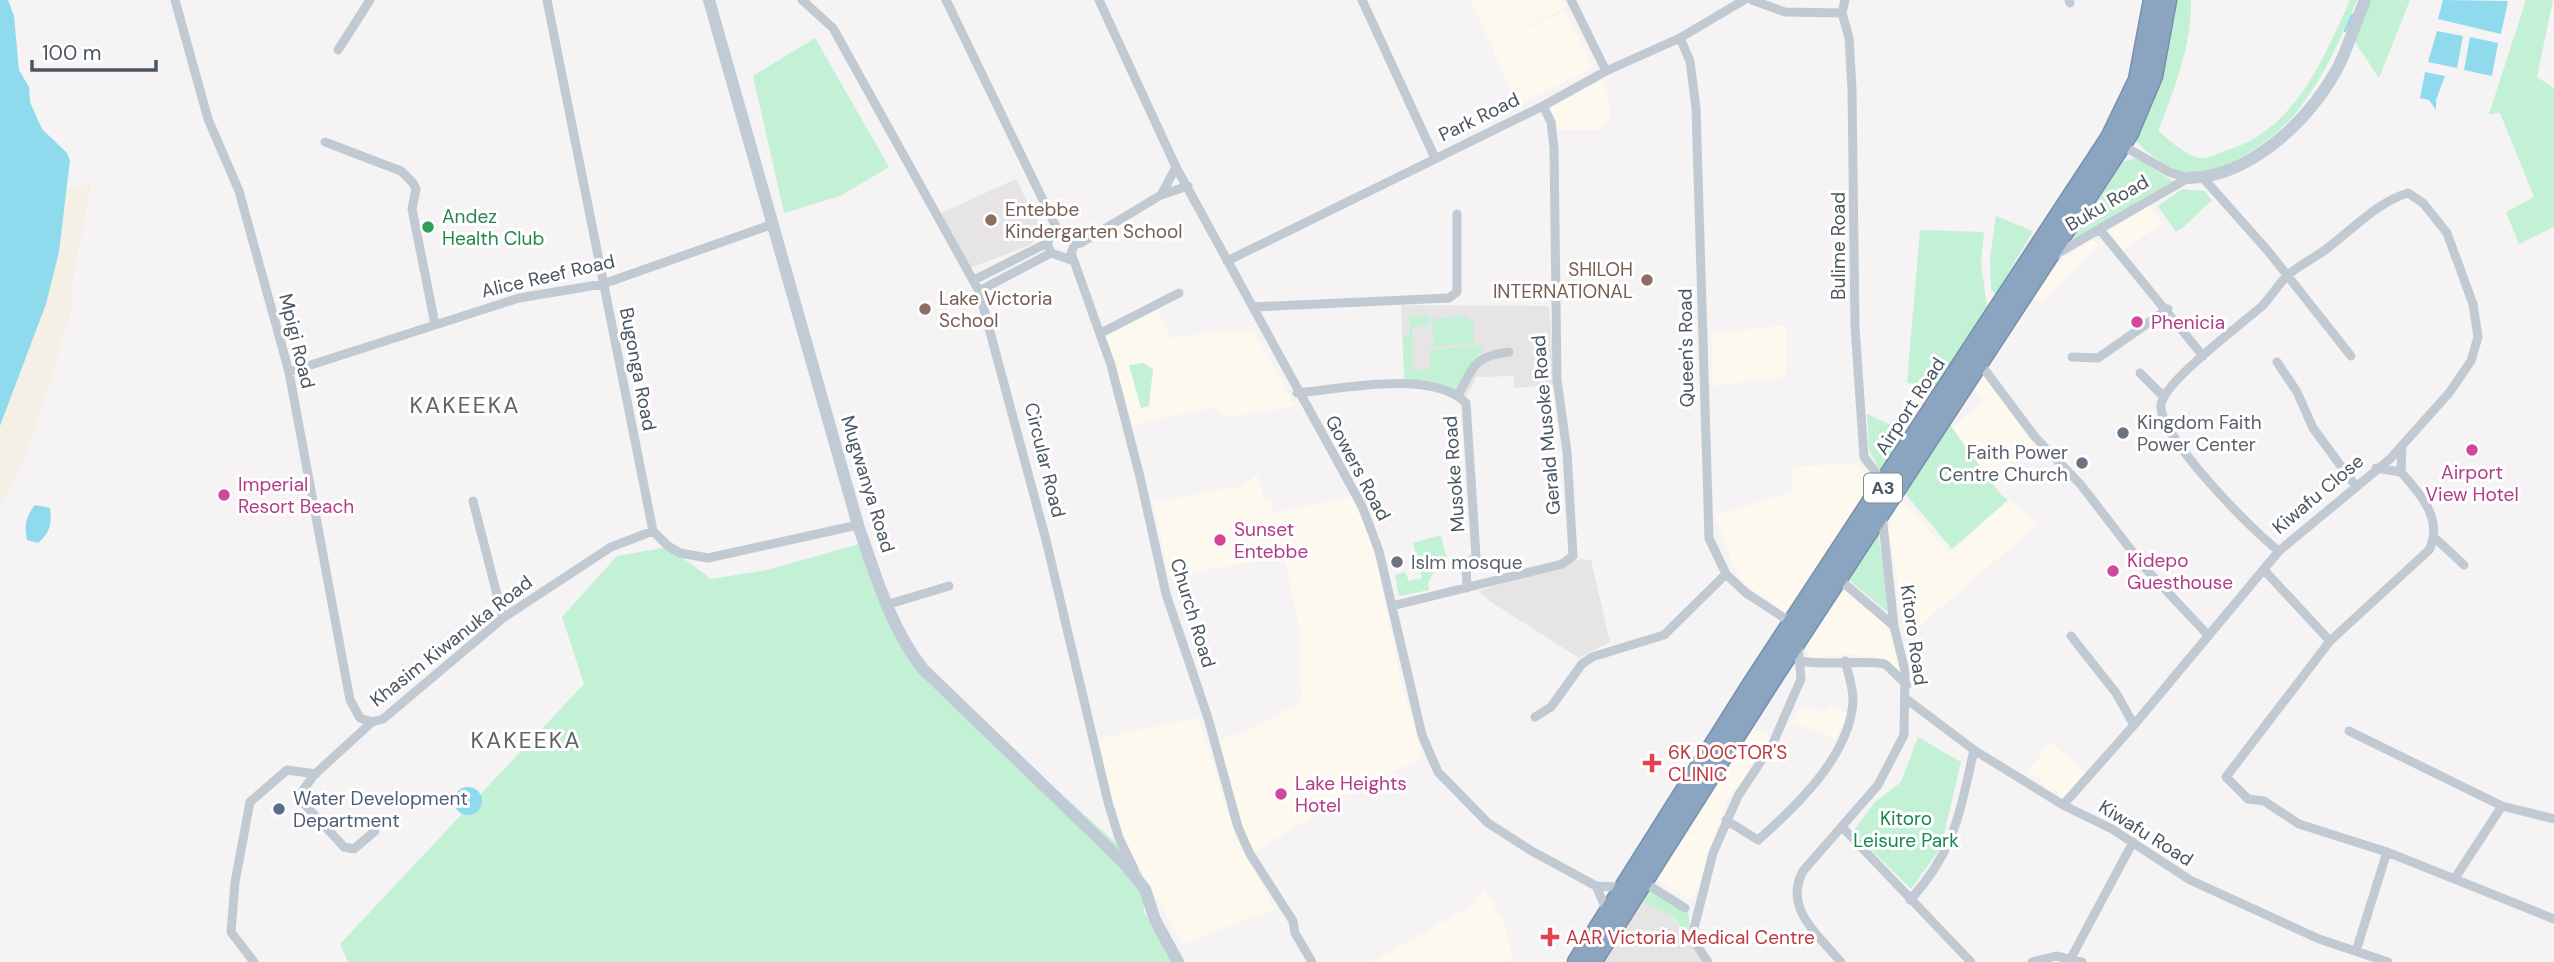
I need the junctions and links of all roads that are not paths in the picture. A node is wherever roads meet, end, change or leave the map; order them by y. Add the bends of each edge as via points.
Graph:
1 (175, 0) edge
2 (370, 0) edge
3 (547, 0) edge
4 (709, 0) edge
5 (802, 0) edge
6 (946, 0) edge
7 (1099, 0) edge
8 (1362, 0) edge
9 (1571, 0) edge
10 (1744, 0) edge
11 (1752, 0) edge
12 (1846, 0) edge
13 (2153, 0) edge
14 (2167, 0) edge
15 (2365, 0) edge
16 (1842, 13) junction
17 (1680, 38) junction
18 (338, 50) dead end
19 (1606, 71) junction
20 (1543, 106) junction
21 (325, 142) dead end
22 (2116, 142) junction
23 (1435, 158) junction
24 (1176, 167) junction
25 (2188, 178) junction
26 (2204, 179) junction
27 (1188, 186) junction
28 (1161, 195) junction
29 (1457, 214) dead end
30 (773, 224) junction
31 (2100, 230) junction
32 (1058, 231) junction
33 (1047, 243) junction
34 (1081, 243) junction
35 (1051, 253) junction
36 (2045, 260) junction
37 (1074, 261) junction
38 (1227, 261) junction
39 (2026, 265) junction
40 (2286, 277) junction
41 (974, 280) junction
42 (603, 284) junction
43 (979, 291) junction
44 (1179, 293) dead end
45 (1253, 307) junction
46 (2168, 309) junction
47 (435, 324) junction
48 (1101, 333) junction
49 (1509, 352) dead end
50 (2203, 356) junction
51 (2351, 356) dead end
52 (2072, 358) dead end
53 (1979, 362) junction
54 (2277, 362) dead end
55 (289, 372) junction
56 (2140, 373) dead end
57 (1297, 393) junction
58 (1458, 395) junction
59 (2163, 396) junction
60 (1922, 440) junction
61 (2402, 445) junction
62 (2376, 468) junction
63 (2401, 472) junction
64 (1885, 484) junction
65 (2355, 485) junction
66 (473, 501) dead end
67 (1882, 513) junction
68 (858, 526) junction
69 (653, 531) junction
70 (2435, 538) junction
71 (2279, 551) junction
72 (2464, 565) dead end
73 (2263, 570) junction
74 (1726, 574) junction
75 (1839, 579) junction
76 (949, 586) dead end
77 (1467, 588) junction
78 (886, 605) junction
79 (1392, 606) junction
80 (503, 618) junction
81 (1792, 623) junction
82 (1894, 626) junction
83 (2207, 634) junction
84 (2071, 636) dead end
85 (2330, 640) junction
86 (1798, 642) junction
87 (1800, 661) junction
88 (1845, 661) junction
89 (1907, 685) junction
90 (1905, 698) junction
91 (351, 700) joint
92 (1535, 718) dead end
93 (372, 722) junction
94 (2134, 725) junction
95 (2349, 731) dead end
96 (1974, 750) junction
97 (316, 774) junction
98 (2063, 805) junction
99 (2502, 806) junction
100 (2554, 819) edge
101 (1726, 820) junction
102 (1843, 828) junction
103 (375, 831) dead end
104 (2133, 842) junction
105 (2387, 852) junction
106 (2455, 878) junction
107 (1642, 881) junction
108 (1596, 886) junction
109 (1621, 887) junction
110 (1145, 889) junction
111 (1910, 900) junction
112 (1685, 908) dead end
113 (1613, 916) junction
114 (2554, 919) edge
115 (2356, 951) junction
116 (2071, 958) junction
117 (254, 962) edge
118 (1178, 962) edge
119 (1312, 962) edge
120 (1577, 962) edge
121 (1592, 962) edge
122 (1708, 962) edge
123 (1841, 962) edge
124 (1971, 962) edge
125 (2032, 962) edge
126 (2082, 962) edge
127 (2388, 962) edge

1 - 55 street, Mpigi Road via 208,119 239,191
2 - 18 street
3 - 42 street, Bugonga Road
4 - 30 street, Mugwanya Road
5 - 41 street, Circular Road via 833,28
6 - 32 street
7 - 24 street, Gowers Road
8 - 23 street
9 - 19 street
10 - 17 street, Park Road
11 - 16 street via 1785,12
12 - 16 street, Bulime Road
13 - 22 highway, Airport Road / A3 via 2138,80
14 - 22 highway, Airport Road / A3 via 2153,76
15 - 26 street, Buku Road via 2337,70 2305,116 2254,155
16 - 64 street, Bulime Road via 1849,38 1852,89 1855,327 1864,457
17 - 19 street, Park Road
17 - 74 street, Queen's Road via 1690,61 1696,108 1707,517 1709,538
19 - 20 street, Park Road
20 - 23 street, Park Road
20 - 77 street, Gerald Musoke Road via 1551,122 1554,148 1557,380 1574,551 1562,564
21 - 47 street via 401,171 413,183 412,209
22 - 25 street, Buku Road
22 - 36 highway, Airport Road / A3
22 - 39 highway, Airport Road / A3
23 - 38 street, Park Road
24 - 27 street, Gowers Road
24 - 28 street
25 - 26 street, Buku Road
25 - 31 street, Buku Road
26 - 40 street
27 - 28 street
27 - 38 street, Gowers Road
28 - 34 street
29 - 45 street via 1457,292 1449,298
30 - 42 street, Alice Reef Road
30 - 68 street, Mugwanya Road
31 - 36 street, Buku Road
31 - 46 street
32 - 33 street
32 - 34 street
33 - 35 street
33 - 41 street
34 - 37 street via 1075,244 1071,253
35 - 37 street
35 - 43 street
36 - 39 street, Buku Road
36 - 53 highway, Airport Road / A3
37 - 48 street, Church Road
38 - 45 street, Gowers Road
39 - 60 highway, Airport Road / A3
40 - 50 street via 2263,305
40 - 51 street
40 - 61 street, Kiwafu Close via 2404,195 2423,203 2447,233 2473,304 2478,337 2471,361 2449,393
41 - 43 street, Circular Road
42 - 47 street, Alice Reef Road via 519,298
42 - 69 street, Bugonga Road
43 - 110 street, Circular Road via 1046,540 1108,802 1119,838
44 - 48 street
45 - 57 street, Gowers Road
46 - 50 street
46 - 52 street via 2098,358
47 - 55 street, Alice Reef Road
48 - 119 street, Church Road via 1166,594 1209,718 1238,827
49 - 58 street via 1485,355 1476,362
50 - 59 street
53 - 60 highway, Airport Road / A3
53 - 83 street via 2144,568
54 - 65 street via 2313,428
55 - 91 street, Mpigi Road
56 - 59 street
57 - 58 street, Musoke Road via 1406,383
57 - 79 street, Gowers Road via 1362,506
58 - 77 street, Musoke Road via 1468,411 1476,556 1466,566
59 - 71 street via 2163,421 2177,444 2257,535
60 - 64 highway, Airport Road / A3
60 - 67 highway, Airport Road / A3
61 - 62 street, Kiwafu Close
61 - 63 street
62 - 63 street
62 - 65 street, Kiwafu Close
63 - 70 street via 2426,502
64 - 81 highway, Airport Road / A3
65 - 71 street, Kiwafu Close
66 - 80 street
67 - 75 highway, Airport Road / A3
67 - 82 street, Kitoro Road
68 - 69 street via 708,558 680,553
68 - 78 street, Mugwanya Road
69 - 80 street, Khasim Kiwanuka Road via 611,547
70 - 72 street
70 - 85 street via 2417,562
71 - 73 street, Kiwafu Close
73 - 83 street, Kiwafu Close
73 - 85 street
74 - 81 street, Queen's Road
74 - 92 street via 1664,635 1603,651 1582,664 1551,707
75 - 82 street
75 - 86 highway, Airport Road / A3
76 - 78 street
77 - 79 street, Gerald Musoke Road
78 - 110 street, Mugwanya Road via 923,669 1100,837
79 - 108 street, Gowers Road via 1422,735 1438,772 1488,823
80 - 93 street, Khasim Kiwanuka Road via 383,719
81 - 109 highway, Airport Road / A3
82 - 89 street, Kitoro Road
83 - 94 street, Kiwafu Close
84 - 94 street via 2116,693
85 - 105 street via 2226,777 2248,799 2264,801 2299,824
86 - 87 street
86 - 107 highway, Airport Road / A3
87 - 88 street
87 - 101 street via 1801,679 1779,730
88 - 89 street via 1885,664
88 - 101 street via 1853,697 1850,722 1828,770 1758,840
89 - 90 street, Kitoro Road
90 - 96 street, Kiwafu Road
90 - 102 street, Kitoro Road via 1904,735 1878,785
91 - 93 street, Khasim Kiwanuka Road via 360,718
93 - 97 street
94 - 98 street, Kiwafu Close
95 - 99 street
96 - 98 street, Kiwafu Road
96 - 111 street via 1952,841
97 - 103 street via 298,797 328,832 354,849
97 - 117 street via 287,770 250,802 231,932
98 - 104 street, Kiwafu Road
99 - 100 street
99 - 106 street
101 - 122 street via 1694,928 1694,941
102 - 111 street
102 - 123 street, Kitoro Road via 1796,883 1801,915
104 - 115 street, Kiwafu Road via 2190,880 2319,939
104 - 116 street
105 - 106 street
105 - 115 street
106 - 114 street
107 - 112 street
107 - 113 highway, Airport Road / A3
108 - 109 street, Gowers Road
108 - 113 street
109 - 113 highway, Airport Road / A3
110 - 118 street, Circular Road via 1155,920
111 - 124 street
113 - 120 highway, Airport Road / A3
113 - 121 highway, Airport Road / A3
115 - 127 street, Kiwafu Road
116 - 125 street via 2056,956
116 - 126 street

